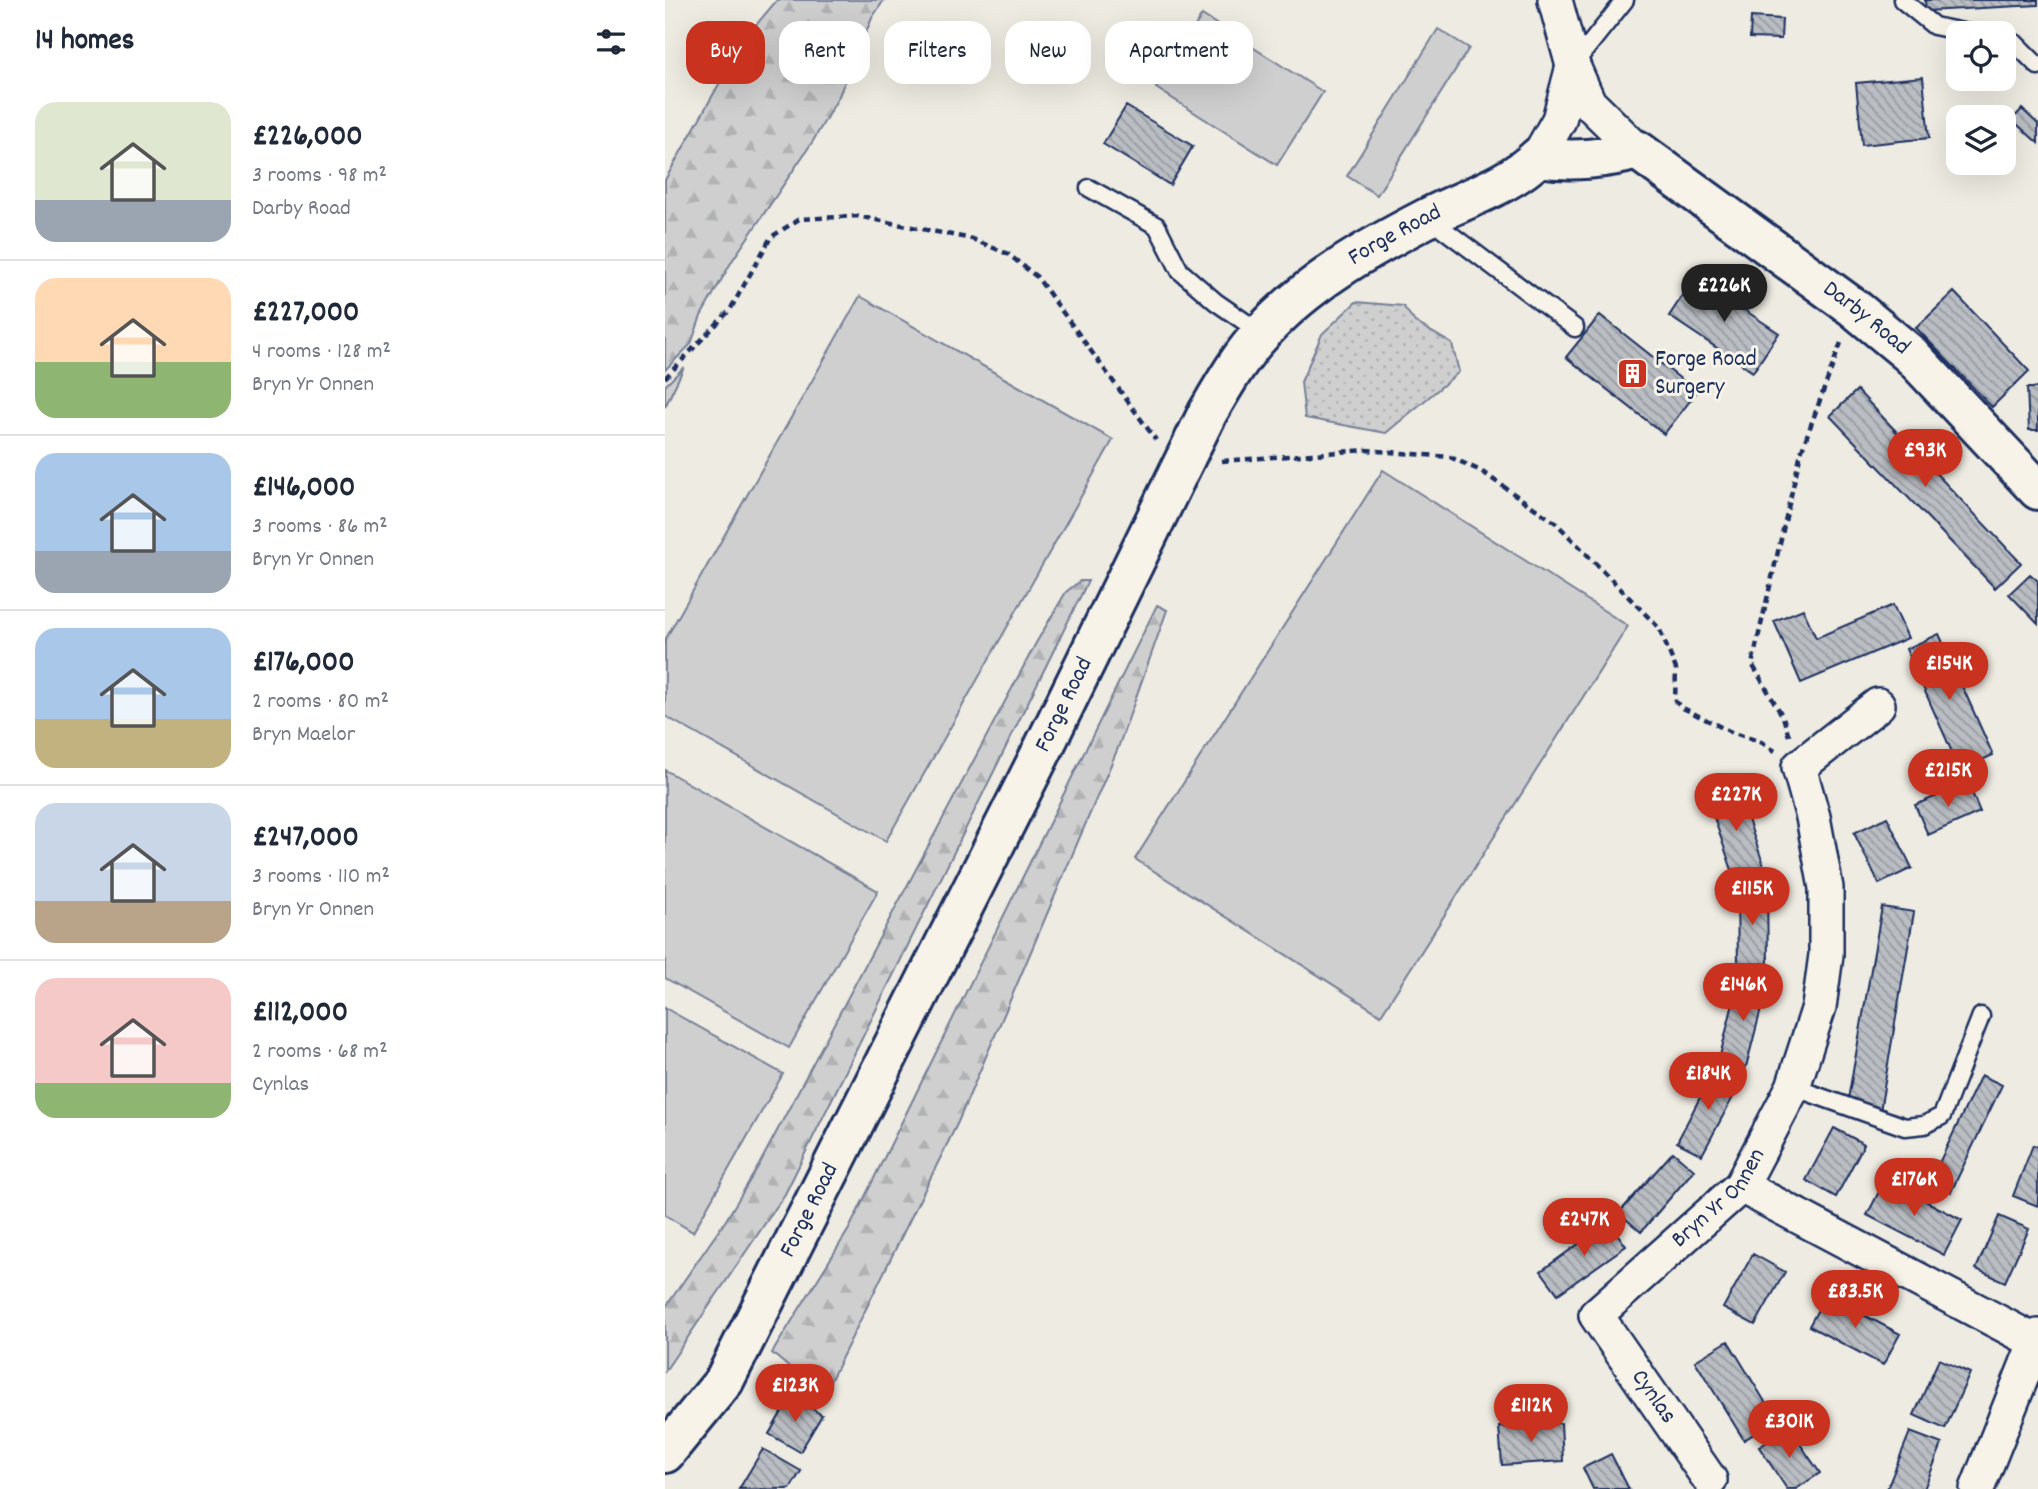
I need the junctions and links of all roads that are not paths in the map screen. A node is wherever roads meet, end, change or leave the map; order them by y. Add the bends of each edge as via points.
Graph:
1 (1555, 0) edge
2 (1625, 0) edge
3 (1902, 0) edge
4 (1946, 28) edge
5 (2016, 44) edge
6 (1573, 66) junction
7 (2038, 66) edge
8 (1637, 150) junction
9 (1538, 157) junction
10 (1089, 188) dead end
11 (1428, 217) junction
12 (1575, 328) dead end
13 (1261, 333) junction
14 (2038, 490) edge
15 (1878, 705) dead end
16 (1981, 1016) dead end
17 (1793, 1087) junction
18 (1741, 1186) junction
19 (1596, 1315) joint
20 (2037, 1339) edge
21 (665, 1452) edge
22 (1710, 1480) dead end
23 (1977, 1489) edge

1 - 6 street
2 - 6 lane
3 - 4 lane via 1934,26
5 - 7 lane
6 - 8 street via 1589,103
6 - 9 street via 1559,120
8 - 9 street via 1570,159
8 - 14 street, Darby Road via 1911,355
9 - 11 street, Forge Road via 1524,171
10 - 13 lane via 1157,226 1180,271
11 - 12 lane
11 - 13 street, Forge Road via 1316,283
13 - 21 street, Forge Road via 1226,383 1183,464 724,1381
15 - 17 street, Bryn Yr Onnen via 1799,767 1826,888 1826,955 1819,1007
16 - 17 lane via 1942,1116 1924,1125 1905,1127
17 - 18 street, Bryn Yr Onnen
18 - 19 street, Bryn Yr Onnen
18 - 20 street
19 - 22 street, Cynlas
20 - 23 street

